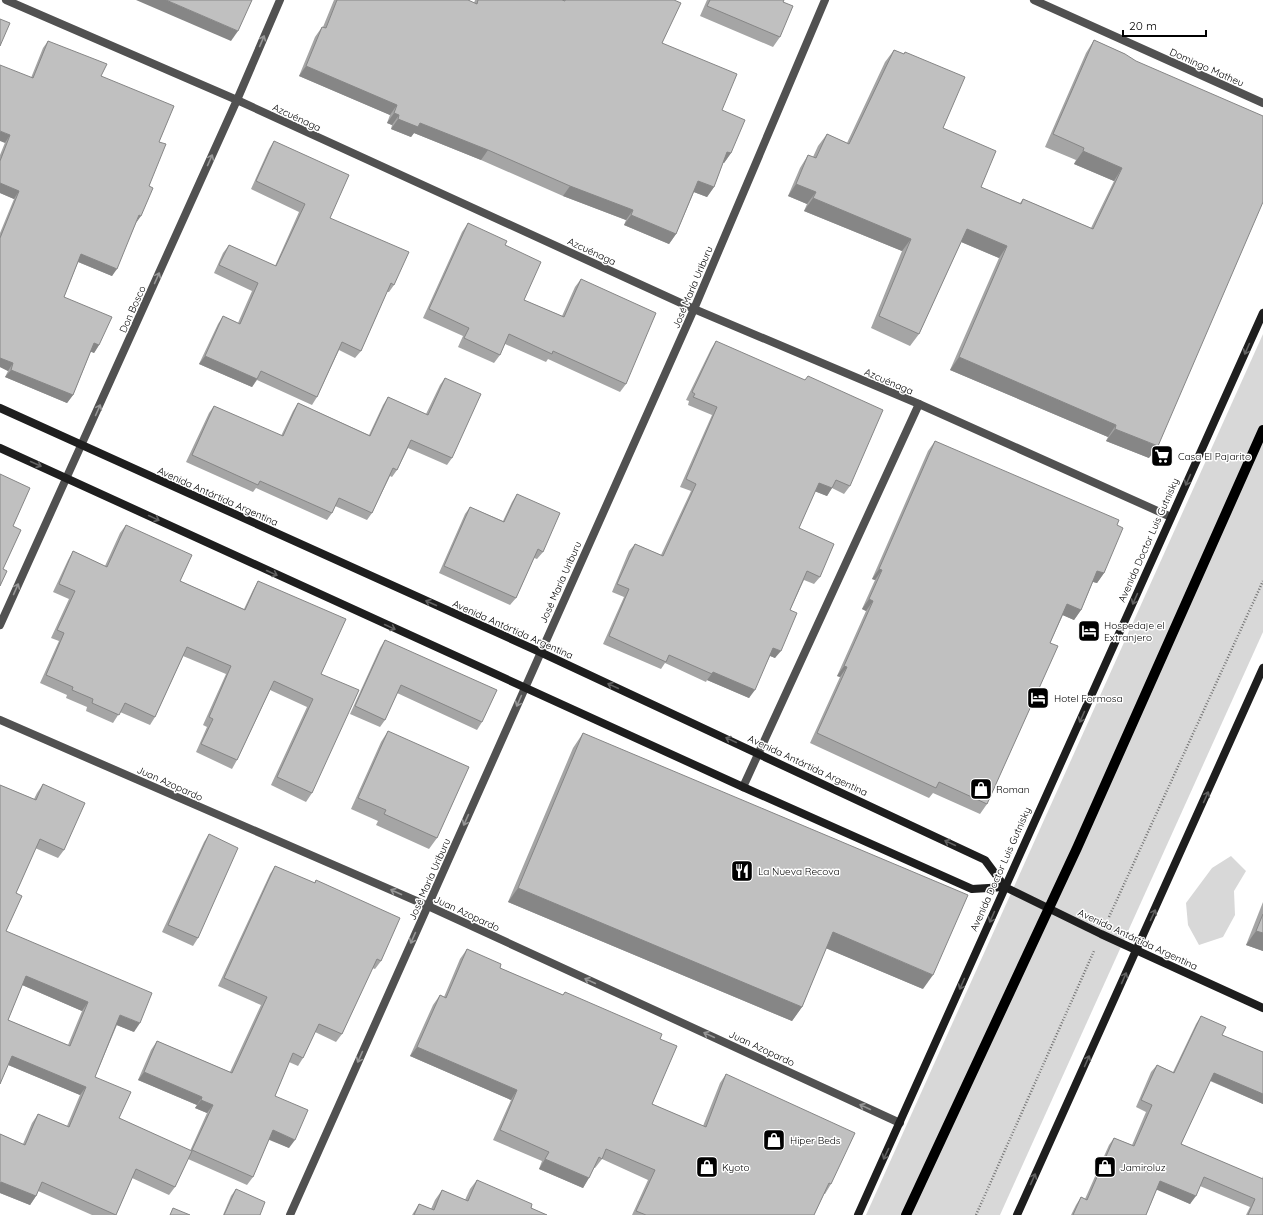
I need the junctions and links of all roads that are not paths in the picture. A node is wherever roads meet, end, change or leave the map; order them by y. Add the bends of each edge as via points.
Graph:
1 (6, 0) edge
2 (280, 0) edge
3 (825, 0) edge
4 (1034, 0) edge
5 (237, 100) junction
6 (1263, 103) edge
7 (694, 309) junction
8 (1263, 313) edge
9 (918, 404) junction
10 (0, 408) edge
11 (1263, 430) edge
12 (82, 445) junction
13 (0, 448) edge
14 (66, 478) junction
15 (1171, 517) junction
16 (0, 625) edge
17 (540, 652) junction
18 (1263, 668) edge
19 (524, 688) junction
20 (0, 720) edge
21 (760, 753) junction
22 (743, 787) junction
23 (1005, 887) junction
24 (428, 906) junction
25 (1048, 908) junction
26 (1136, 950) junction
27 (1263, 1008) edge
28 (900, 1123) junction
29 (290, 1215) edge
30 (858, 1215) edge
31 (906, 1215) edge
32 (1017, 1215) edge

1 - 5 street, Azcuénaga
5 -> 2 street, Don Bosco
3 - 7 street, José María Uriburu
4 - 6 street, Domingo Matheu
5 - 7 street, Azcuénaga
12 -> 5 street, Don Bosco
7 - 9 street, Azcuénaga
7 - 17 street, José María Uriburu
8 -> 15 main road, Avenida Doctor Luis Gutnisky
9 - 15 street, Azcuénaga
9 - 21 street
10 - 12 main road, Avenida Antártida Argentina
11 - 25 main road
12 - 14 street, Don Bosco
17 -> 12 main road, Avenida Antártida Argentina
13 -> 14 main road, Avenida Antártida Argentina
16 -> 14 street, Don Bosco
14 -> 19 main road, Avenida Antártida Argentina
15 -> 23 main road, Avenida Doctor Luis Gutnisky
17 - 19 street, José María Uriburu
21 -> 17 main road, Avenida Antártida Argentina
26 -> 18 main road
19 - 22 main road, Avenida Antártida Argentina
19 -> 24 street, José María Uriburu
24 -> 20 street, Juan Azopardo
21 - 22 street
23 -> 21 main road, Avenida Antártida Argentina via 985,860
22 - 23 main road, Avenida Antártida Argentina via 972,889
23 - 25 main road, Avenida Antártida Argentina
23 -> 28 main road, Avenida Doctor Luis Gutnisky
28 -> 24 street, Juan Azopardo
24 -> 29 street, José María Uriburu
25 - 26 main road, Avenida Antártida Argentina
25 - 31 main road
26 - 27 main road, Avenida Antártida Argentina
32 -> 26 main road
28 -> 30 main road, Avenida Doctor Luis Gutnisky

